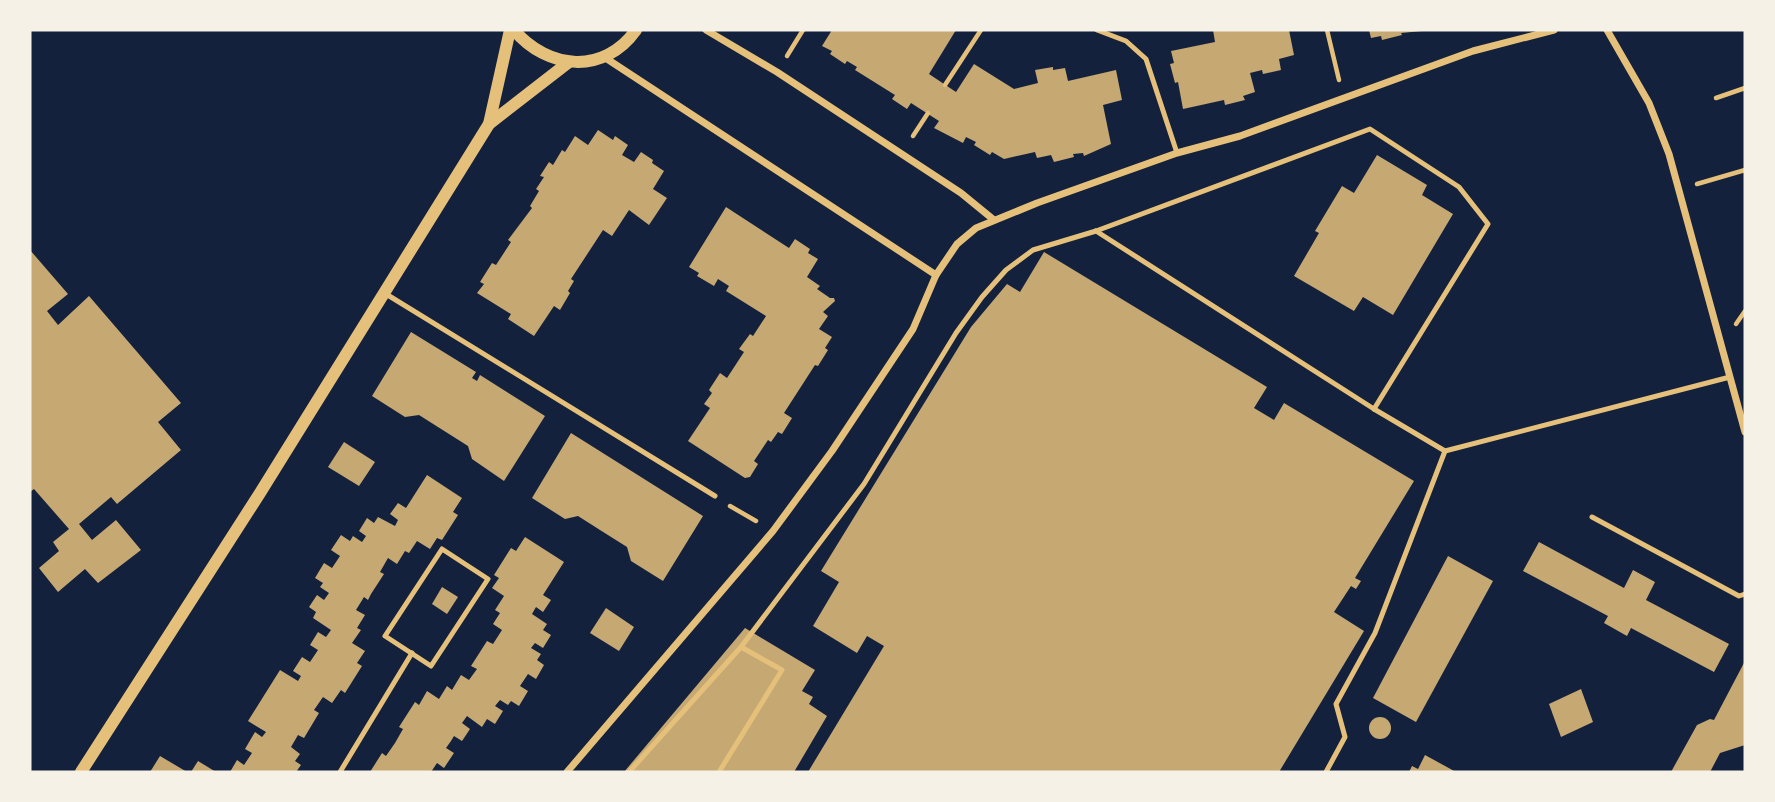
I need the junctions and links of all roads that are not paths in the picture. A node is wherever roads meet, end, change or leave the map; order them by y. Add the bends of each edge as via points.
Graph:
1 (512, 30) edge
2 (636, 30) edge
3 (706, 30) edge
4 (1097, 30) edge
5 (1554, 30) edge
6 (1607, 30) edge
7 (604, 57) junction
8 (569, 62) junction
9 (489, 124) junction
10 (1177, 153) junction
11 (994, 220) junction
12 (1096, 231) junction
13 (936, 275) junction
14 (383, 292) junction
15 (1730, 377) junction
16 (1374, 409) junction
17 (1745, 432) edge
18 (1445, 451) junction
19 (715, 496) road end
20 (1592, 517) dead end
21 (1745, 594) edge
22 (741, 647) junction
23 (412, 653) junction
24 (81, 772) edge
25 (340, 772) edge
26 (567, 772) edge
27 (629, 772) edge
28 (719, 772) edge
29 (1326, 772) edge

1 - 8 street via 546,56
1 - 9 street
2 - 7 street
3 - 11 street via 961,192
4 - 10 lane via 1126,41 1146,59
5 - 10 street via 1473,51 1240,136
6 - 15 street via 1649,103 1669,154
7 - 8 street
7 - 13 street
8 - 9 street
9 - 14 street
10 - 11 street
11 - 13 street via 957,244
12 - 16 lane
12 - 16 lane via 1370,130 1459,187 1488,224
12 - 22 lane via 1033,250 1006,270 982,297 864,484
13 - 26 street via 913,329 832,452 773,531
14 - 19 lane
14 - 24 street
15 - 17 street
15 - 18 lane
16 - 18 lane
18 - 29 lane via 1375,633 1335,704 1345,737
20 - 21 lane via 1739,596
22 - 27 lane
22 - 28 lane via 782,670
23 - 23 lane via 431,666 488,579 442,550 385,636
23 - 25 lane

